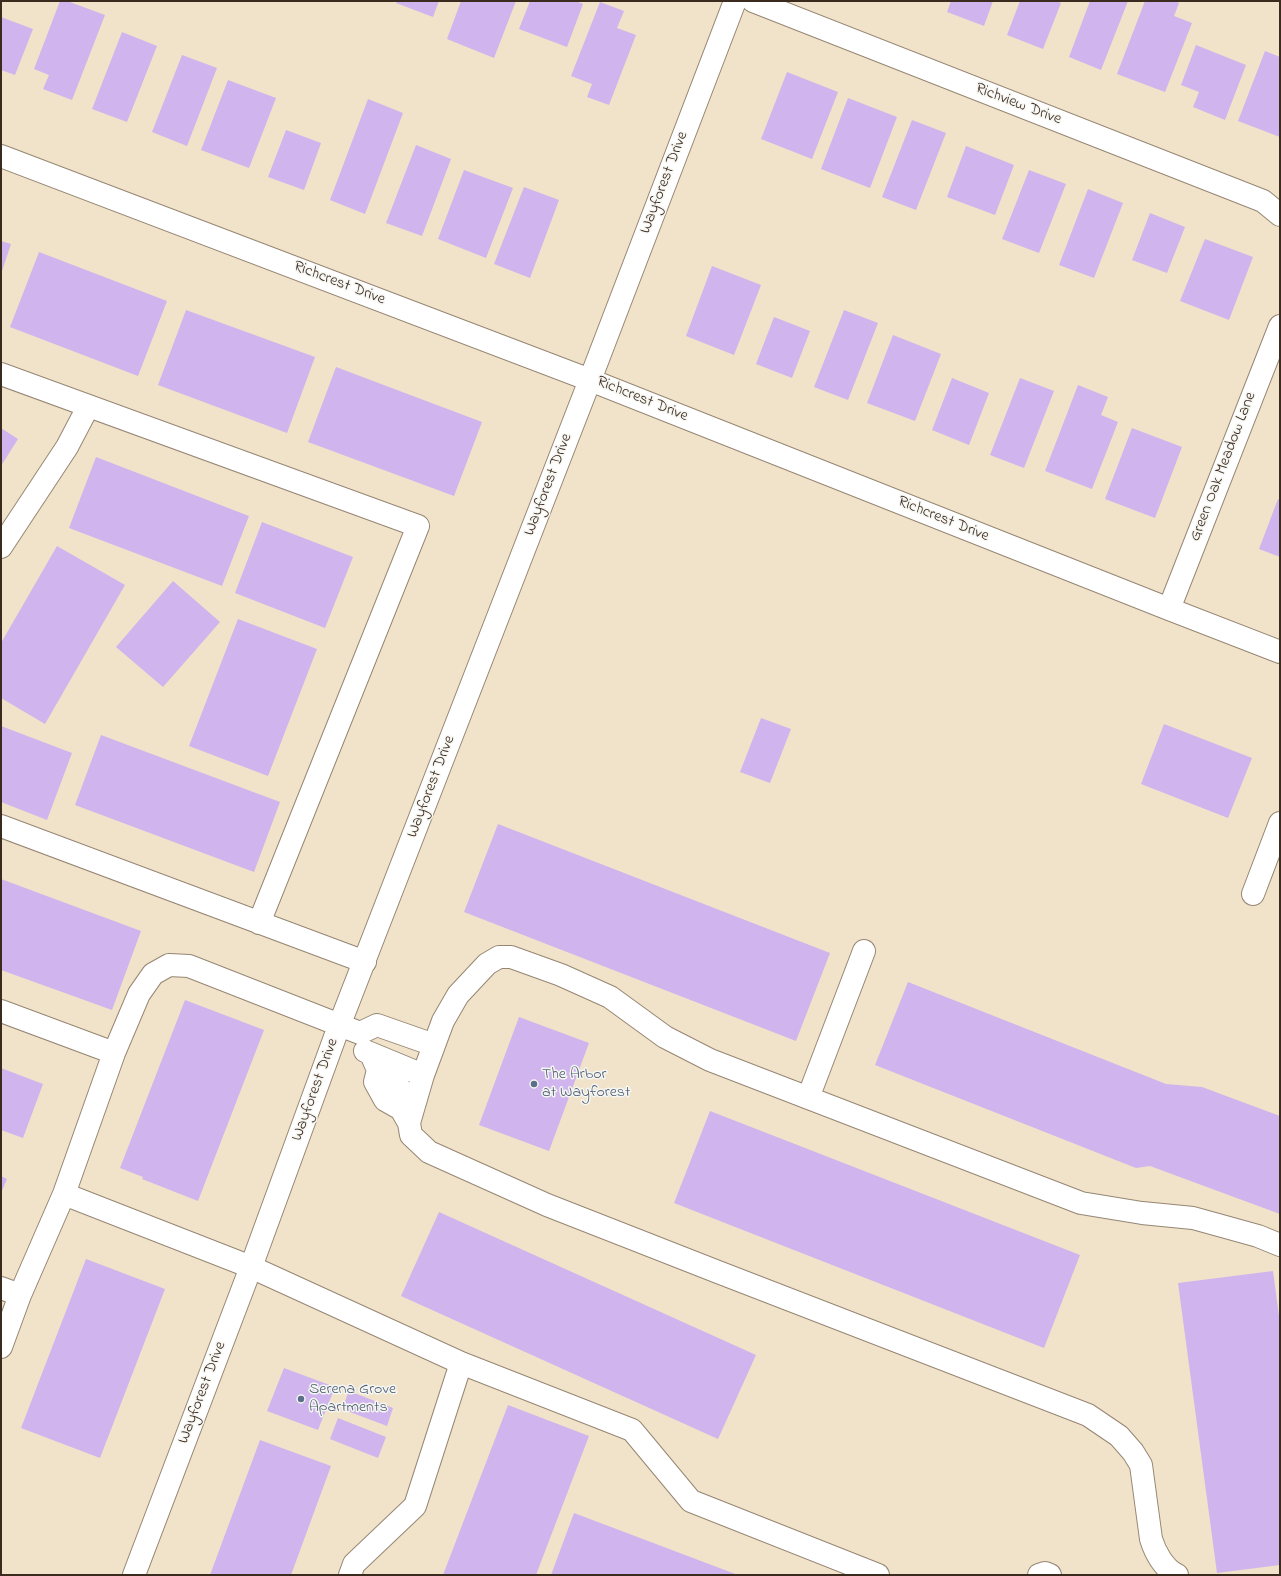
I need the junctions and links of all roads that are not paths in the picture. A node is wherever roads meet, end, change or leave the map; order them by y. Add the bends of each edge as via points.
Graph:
1 (735, 1) edge
2 (753, 1) edge
3 (1, 156) edge
4 (1280, 215) edge
5 (1280, 326) edge
6 (1, 374) edge
7 (590, 380) junction
8 (88, 407) junction
9 (1, 547) edge
10 (1168, 609) junction
11 (1280, 652) edge
12 (1280, 823) edge
13 (1, 826) edge
14 (1252, 894) dead end
15 (259, 923) junction
16 (864, 951) dead end
17 (365, 962) junction
18 (1, 1011) edge
19 (339, 1026) junction
20 (360, 1033) junction
21 (434, 1045) junction
22 (114, 1052) junction
23 (375, 1062) junction
24 (423, 1075) junction
25 (808, 1098) junction
26 (405, 1116) junction
27 (64, 1194) junction
28 (1280, 1245) edge
29 (251, 1267) junction
30 (10, 1292) edge
31 (1, 1347) edge
32 (461, 1363) junction
33 (134, 1575) edge
34 (350, 1575) edge
35 (878, 1575) edge
36 (1039, 1575) edge
37 (1050, 1575) edge
38 (1177, 1575) edge

1 - 7 street, Wayforest Drive
2 - 4 street, Richview Drive via 1262,201
3 - 7 street, Richcrest Drive
5 - 10 street, Green Oak Meadow Lane
6 - 8 street
7 - 10 street, Richcrest Drive
7 - 17 street, Wayforest Drive
8 - 9 street via 67,447
8 - 15 street via 418,526
10 - 11 street, Richcrest Drive
12 - 14 street
13 - 15 street
15 - 17 street
16 - 25 street
17 - 19 street, Wayforest Drive
18 - 22 street
19 - 20 street
19 - 22 street via 189,966 169,965 153,974 139,994
19 - 29 street, Wayforest Drive
20 - 21 street via 377,1025
20 - 23 street via 365,1052
21 - 24 street
21 - 25 street via 443,1021 458,996 487,964 499,958 511,957 610,997 665,1037 710,1060
22 - 27 street
23 - 24 street
23 - 26 street via 375,1082 385,1100
24 - 26 street
25 - 28 street via 1081,1203 1193,1218 1258,1236
26 - 38 street via 411,1136 429,1152 540,1202 1088,1415 1119,1436 1141,1465 1151,1539 1161,1560
27 - 29 street
27 - 30 street
29 - 32 street
29 - 33 street, Wayforest Drive
30 - 31 street
32 - 34 street via 415,1506 354,1564
32 - 35 street via 632,1430 691,1501
36 - 37 street

